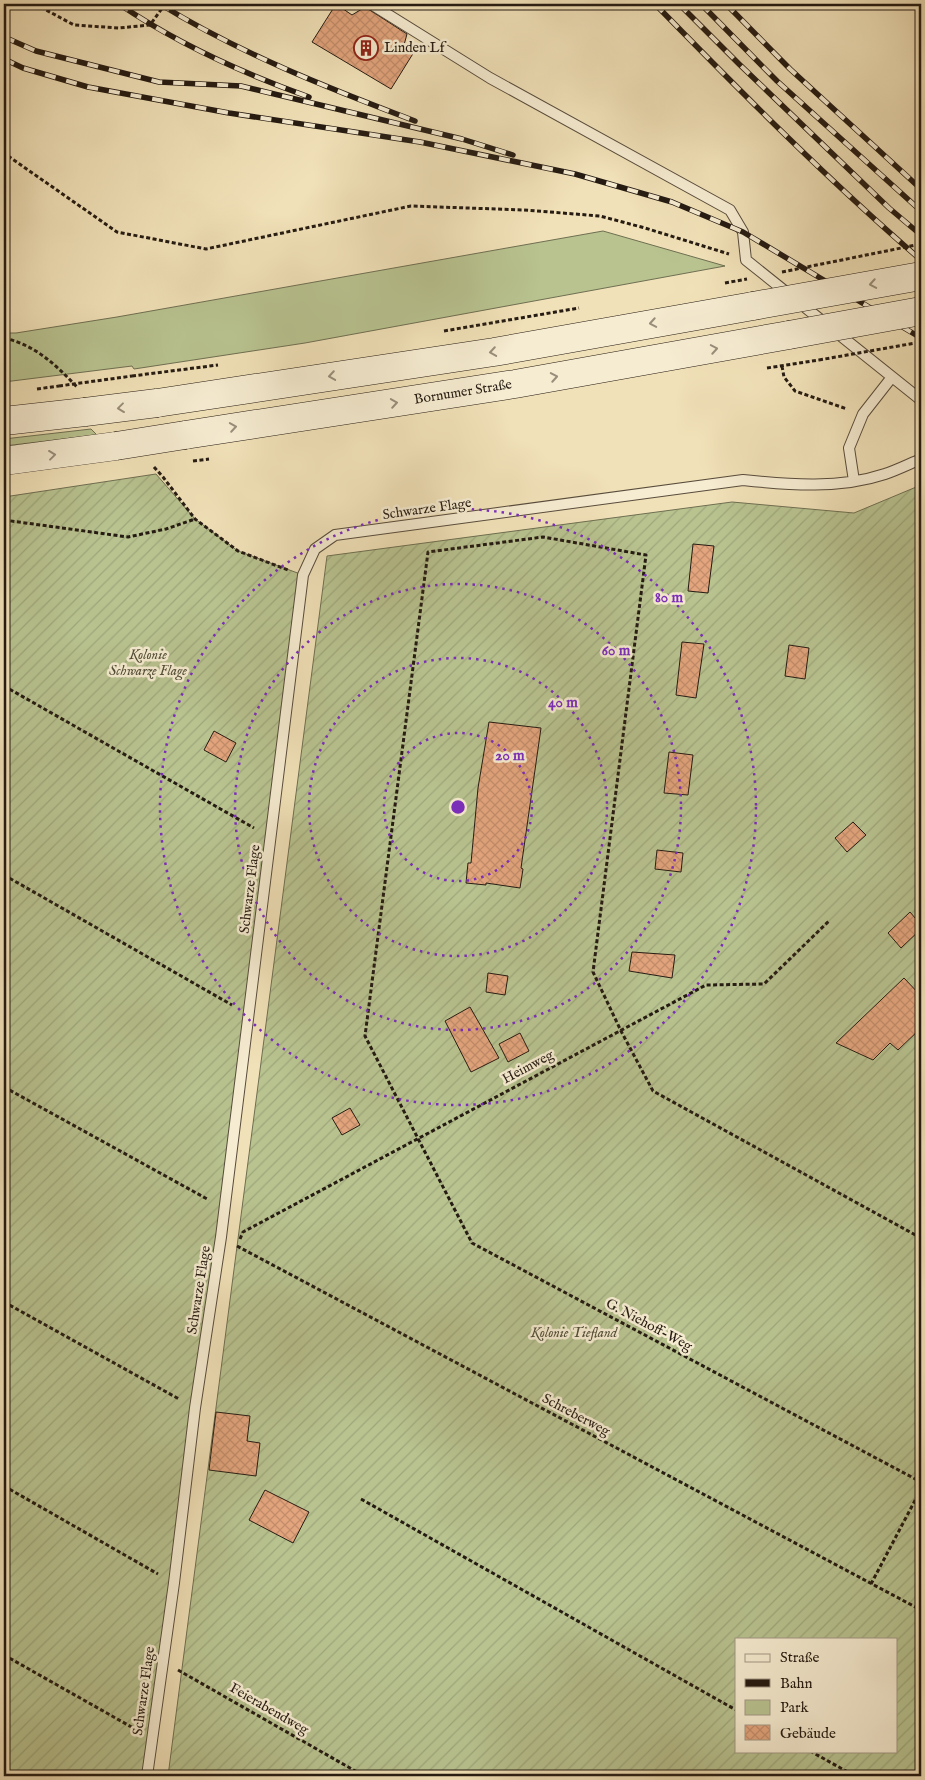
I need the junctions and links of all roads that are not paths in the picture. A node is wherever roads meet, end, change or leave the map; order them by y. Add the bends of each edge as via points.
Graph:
1 (371, 4) edge
2 (921, 276) edge
3 (921, 311) edge
4 (892, 377) junction
5 (921, 400) edge
6 (4, 421) edge
7 (921, 459) edge
8 (4, 461) edge
9 (854, 481) junction
10 (147, 1776) edge

1 - 4 lane via 490,78 730,210 742,232 746,260
2 -> 6 main road, bridge via 494,352 156,404
8 -> 3 main road, Bornumer Straße, bridge via 515,384
4 - 5 lane
4 - 9 lane via 862,414 849,448
7 - 9 lane, Schwarze Flage via 884,474
9 - 10 lane, Schwarze Flage via 798,485 743,480 335,536 315,549 303,575 225,1209 195,1408

